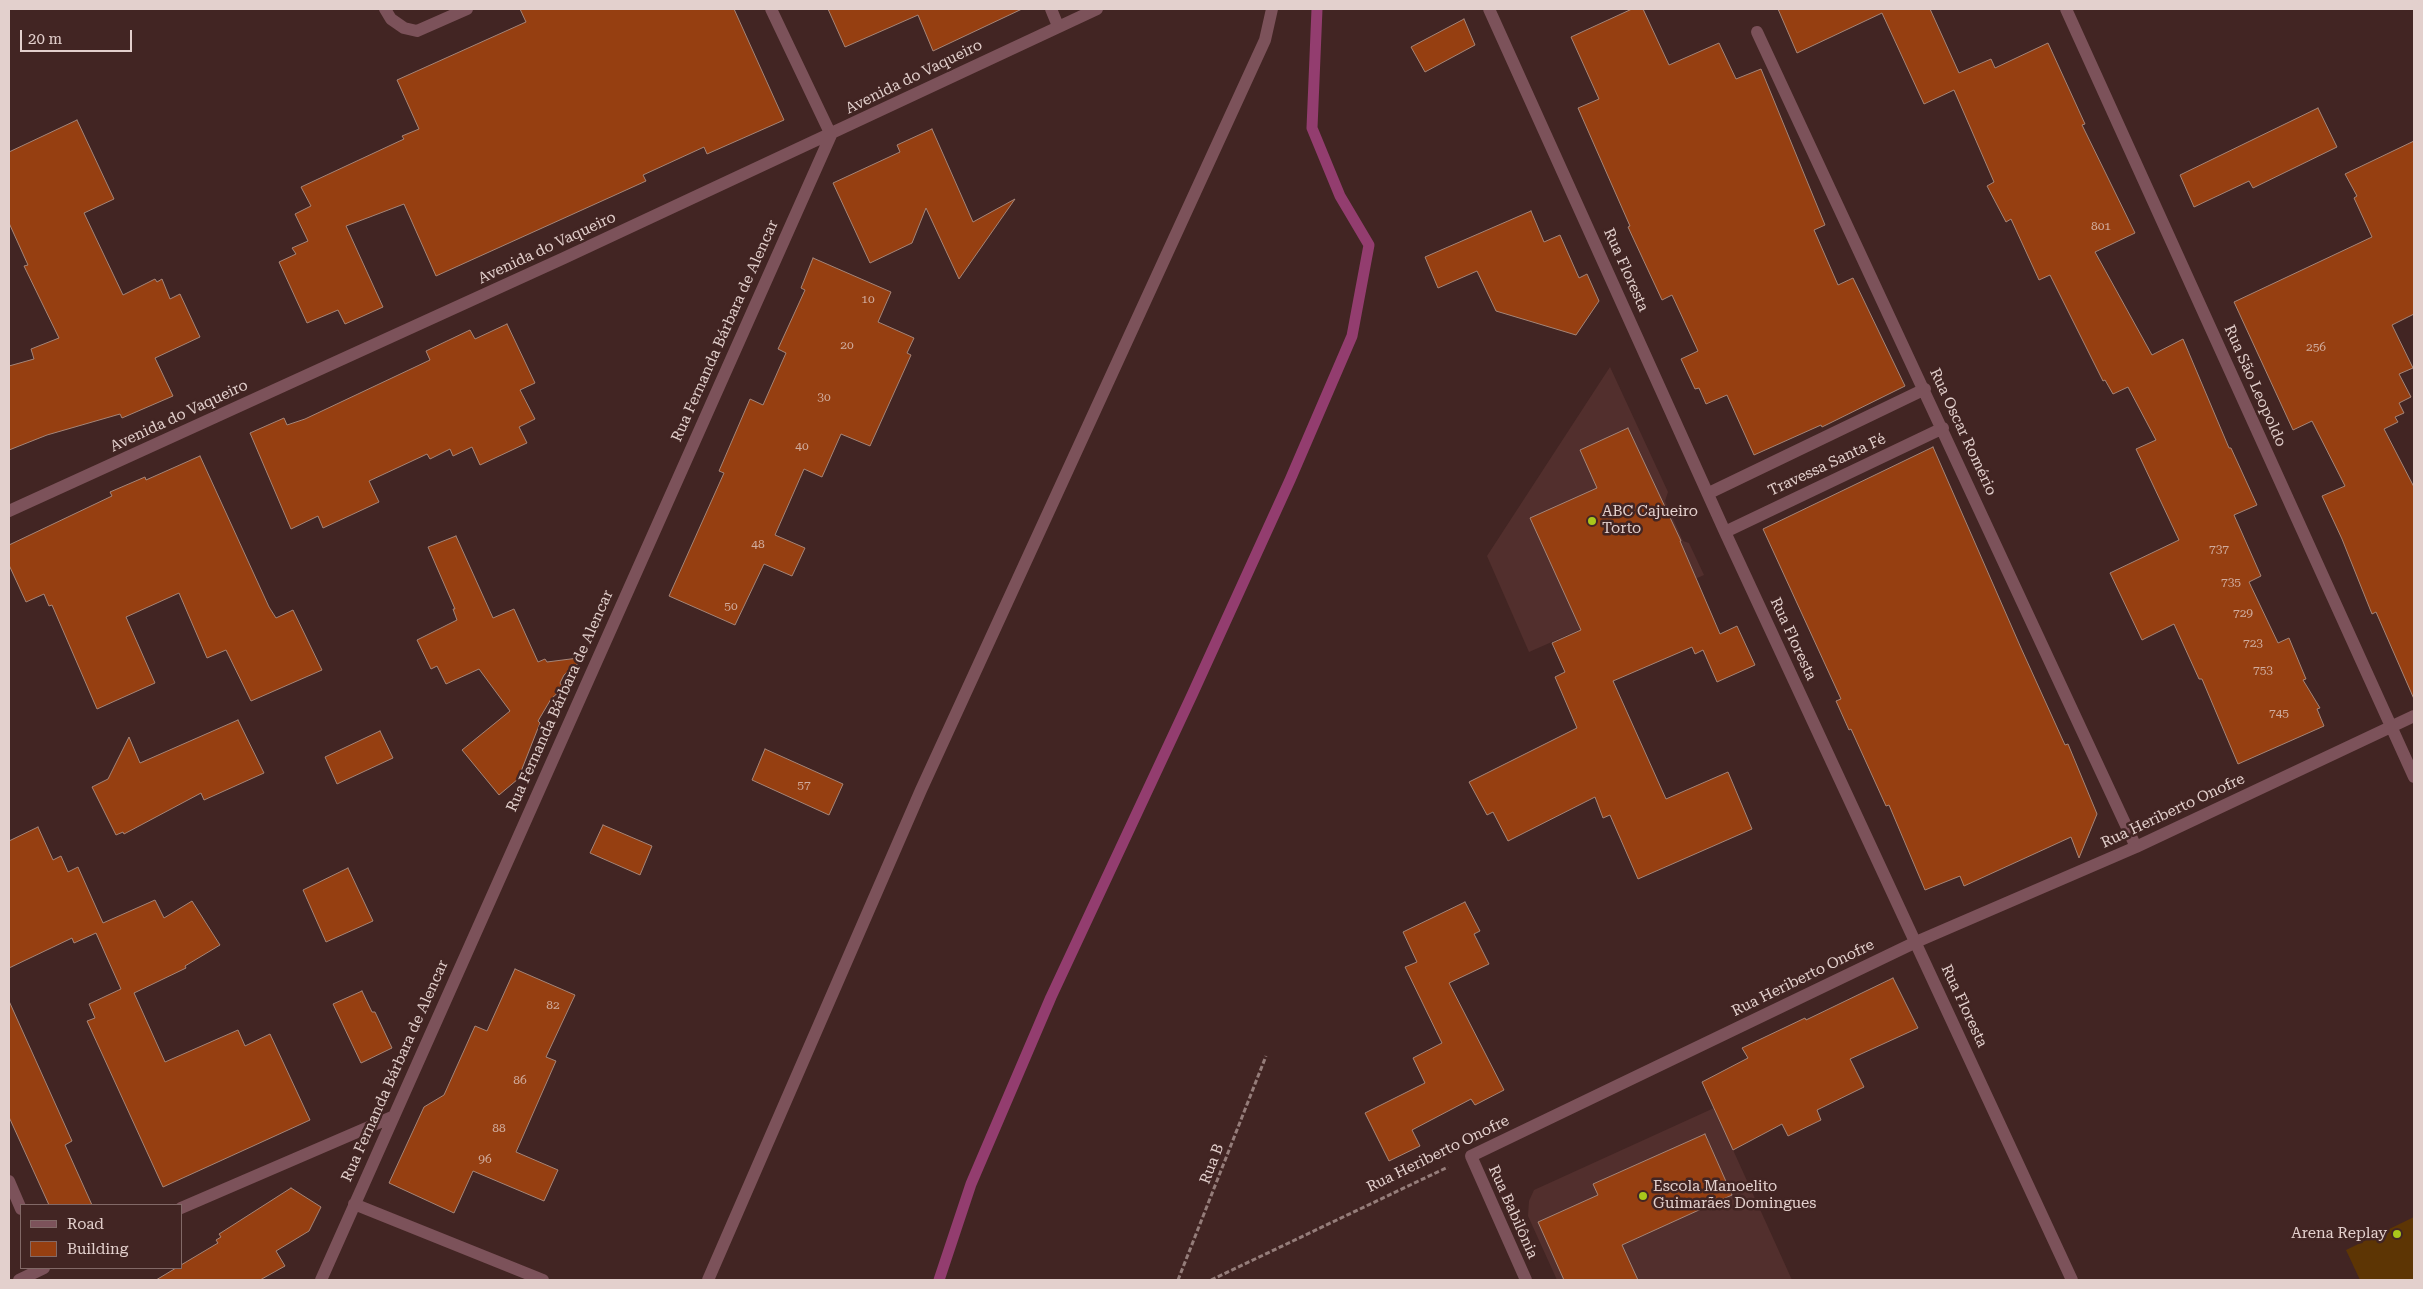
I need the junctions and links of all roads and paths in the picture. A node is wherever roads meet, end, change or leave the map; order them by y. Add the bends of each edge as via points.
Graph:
1 (466, 9) edge
2 (771, 9) edge
3 (1050, 9) edge
4 (1097, 9) edge
5 (1272, 9) edge
6 (1489, 9) edge
7 (2066, 9) edge
8 (388, 14) edge
9 (1058, 26) junction
10 (1757, 32) dead end
11 (831, 135) junction
12 (1925, 389) junction
13 (1944, 428) junction
14 (1709, 493) junction
15 (9, 511) edge
16 (1725, 532) junction
17 (2414, 716) edge
18 (2392, 727) junction
19 (2414, 777) edge
20 (2136, 847) junction
21 (1916, 942) junction
22 (1266, 1056) dead end
23 (392, 1117) junction
24 (1471, 1156) junction
25 (9, 1181) edge
26 (354, 1204) junction
27 (20, 1207) edge
28 (182, 1208) edge
29 (42, 1269) edge
30 (19, 1280) edge
31 (321, 1280) edge
32 (543, 1280) edge
33 (708, 1280) edge
34 (1178, 1280) edge
35 (1211, 1280) edge
36 (1526, 1280) edge
37 (2072, 1280) edge

1 - 8 street via 417,31 404,28
2 - 11 street
3 - 9 street
4 - 9 street, Avenida do Vaqueiro
5 - 33 street via 1265,40 922,790
6 - 14 street, Rua Floresta
7 - 18 street, Rua São Leopoldo
9 - 11 street, Avenida do Vaqueiro
10 - 12 street, Rua Oscar Romério
11 - 15 street, Avenida do Vaqueiro
11 - 23 street, Rua Fernanda Bárbara de Alencar
12 - 13 street, Rua Oscar Romério
12 - 14 street, Travessa Santa Fé
13 - 16 street, Travessa Santa Fé
13 - 20 street, Rua Oscar Romério
14 - 16 street, Rua Floresta
16 - 21 street, Rua Floresta
17 - 18 street, Rua Heriberto Onofre
18 - 19 street, Rua São Leopoldo
18 - 20 street, Rua Heriberto Onofre
20 - 21 street, Rua Heriberto Onofre
21 - 24 street, Rua Heriberto Onofre
21 - 37 street, Rua Floresta
22 - 34 path, Rua B
23 - 26 street, Rua Fernanda Bárbara de Alencar
23 - 28 street
24 - 35 path, Rua Heriberto Onofre
24 - 36 street, Rua Babilônia
25 - 27 street
26 - 31 street, Rua Fernanda Bárbara de Alencar
26 - 32 street
29 - 30 street

